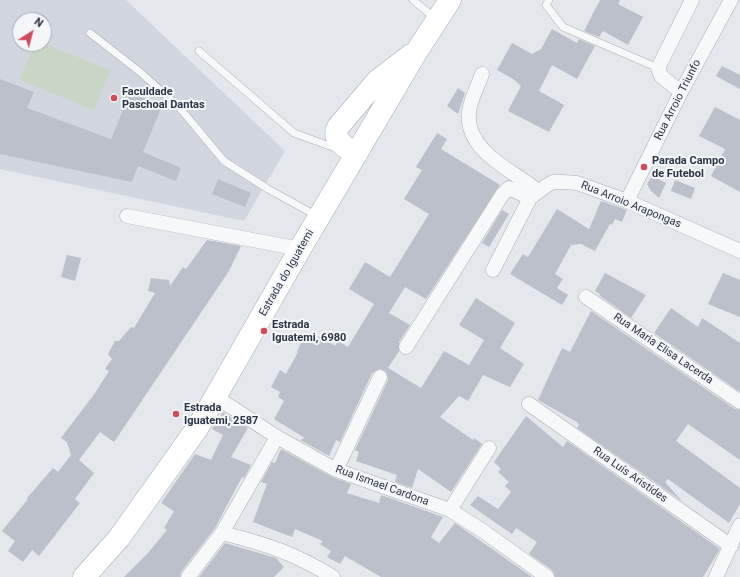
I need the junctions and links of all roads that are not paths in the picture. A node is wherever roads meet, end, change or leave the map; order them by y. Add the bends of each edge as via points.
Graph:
1 (413, 0) edge
2 (450, 0) edge
3 (549, 0) edge
4 (692, 0) edge
5 (731, 0) edge
6 (438, 21) junction
7 (90, 33) dead end
8 (199, 51) dead end
9 (417, 51) junction
10 (658, 68) junction
11 (482, 74) dead end
12 (681, 92) junction
13 (356, 156) junction
14 (534, 195) junction
15 (627, 201) junction
16 (126, 216) dead end
17 (319, 217) junction
18 (300, 249) junction
19 (740, 251) edge
20 (493, 270) dead end
21 (586, 296) dead end
22 (406, 347) dead end
23 (380, 377) dead end
24 (216, 397) junction
25 (740, 402) edge
26 (529, 404) dead end
27 (277, 437) junction
28 (489, 448) dead end
29 (336, 470) junction
30 (450, 510) junction
31 (740, 525) edge
32 (222, 533) junction
33 (731, 546) junction
34 (84, 577) edge
35 (188, 577) edge
36 (333, 577) edge
37 (547, 577) edge
38 (716, 577) edge

1 - 6 lane
2 - 6 main road, Estrada do Iguatemi
3 - 10 lane via 546,5 563,28
4 - 10 street
5 - 12 street, Rua Arroio Triunfo
6 - 9 main road, Estrada do Iguatemi
7 - 17 lane via 179,107 224,161 268,190
8 - 13 lane via 294,133
9 - 13 main road, Estrada do Iguatemi
9 - 13 main road via 377,81 338,127 337,140
10 - 12 street via 661,76
11 - 14 street via 469,110 474,137 490,157
12 - 15 street, Rua Arroio Triunfo
13 - 17 main road, Estrada do Iguatemi
14 - 15 street, Rua Arroio Arapongas via 553,182 576,183
14 - 20 street
14 - 22 street via 509,188 502,195
15 - 19 street, Rua Arroio Arapongas
16 - 18 street
17 - 18 main road, Estrada do Iguatemi
18 - 24 main road, Estrada do Iguatemi
21 - 25 street, Rua Maria Elisa Lacerda
23 - 29 street
24 - 27 street, Rua Ismael Cardona
24 - 34 main road, Estrada do Iguatemi via 198,427 119,538
26 - 33 street, Rua Luís Aristides
27 - 29 street, Rua Ismael Cardona
27 - 32 street
28 - 30 street
29 - 30 street, Rua Ismael Cardona
30 - 37 street, Rua Ismael Cardona
31 - 33 street
32 - 35 street
32 - 36 street via 261,542 293,554
33 - 38 street

